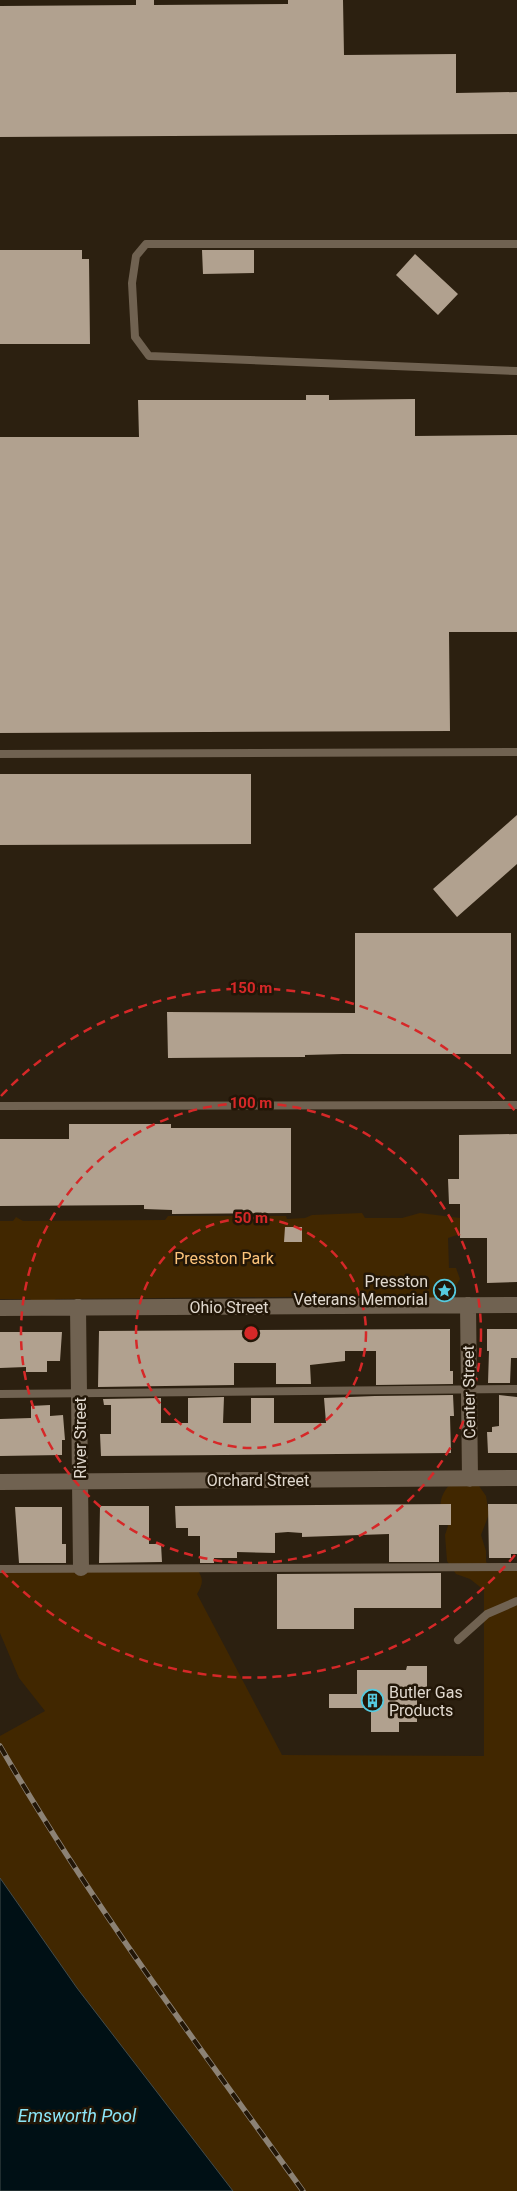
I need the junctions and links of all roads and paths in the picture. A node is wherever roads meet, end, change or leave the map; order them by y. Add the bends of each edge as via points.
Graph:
1 (517, 244) edge
2 (517, 371) edge
3 (517, 752) edge
4 (0, 754) edge
5 (517, 1105) edge
6 (0, 1106) edge
7 (468, 1305) junction
8 (517, 1305) edge
9 (0, 1308) edge
10 (78, 1308) junction
11 (468, 1390) junction
12 (517, 1390) edge
13 (80, 1393) junction
14 (0, 1394) edge
15 (470, 1478) junction
16 (517, 1478) edge
17 (80, 1481) junction
18 (0, 1482) edge
19 (517, 1567) edge
20 (81, 1568) junction
21 (0, 1570) edge
22 (517, 1601) edge
23 (458, 1640) dead end

1 - 2 lane via 146,244 136,256 132,283 135,337 150,356
3 - 4 lane
5 - 6 lane
7 - 8 street, Ohio Street
7 - 10 street, Ohio Street
7 - 11 street, Center Street
9 - 10 street, Ohio Street
10 - 13 street, River Street
11 - 12 lane
11 - 13 lane
11 - 15 street, Center Street
13 - 14 lane
13 - 17 street, River Street
15 - 16 street, Orchard Street
15 - 17 street, Orchard Street
17 - 18 street, Orchard Street
17 - 20 street, River Street
19 - 20 lane
20 - 21 lane
22 - 23 lane via 487,1614

